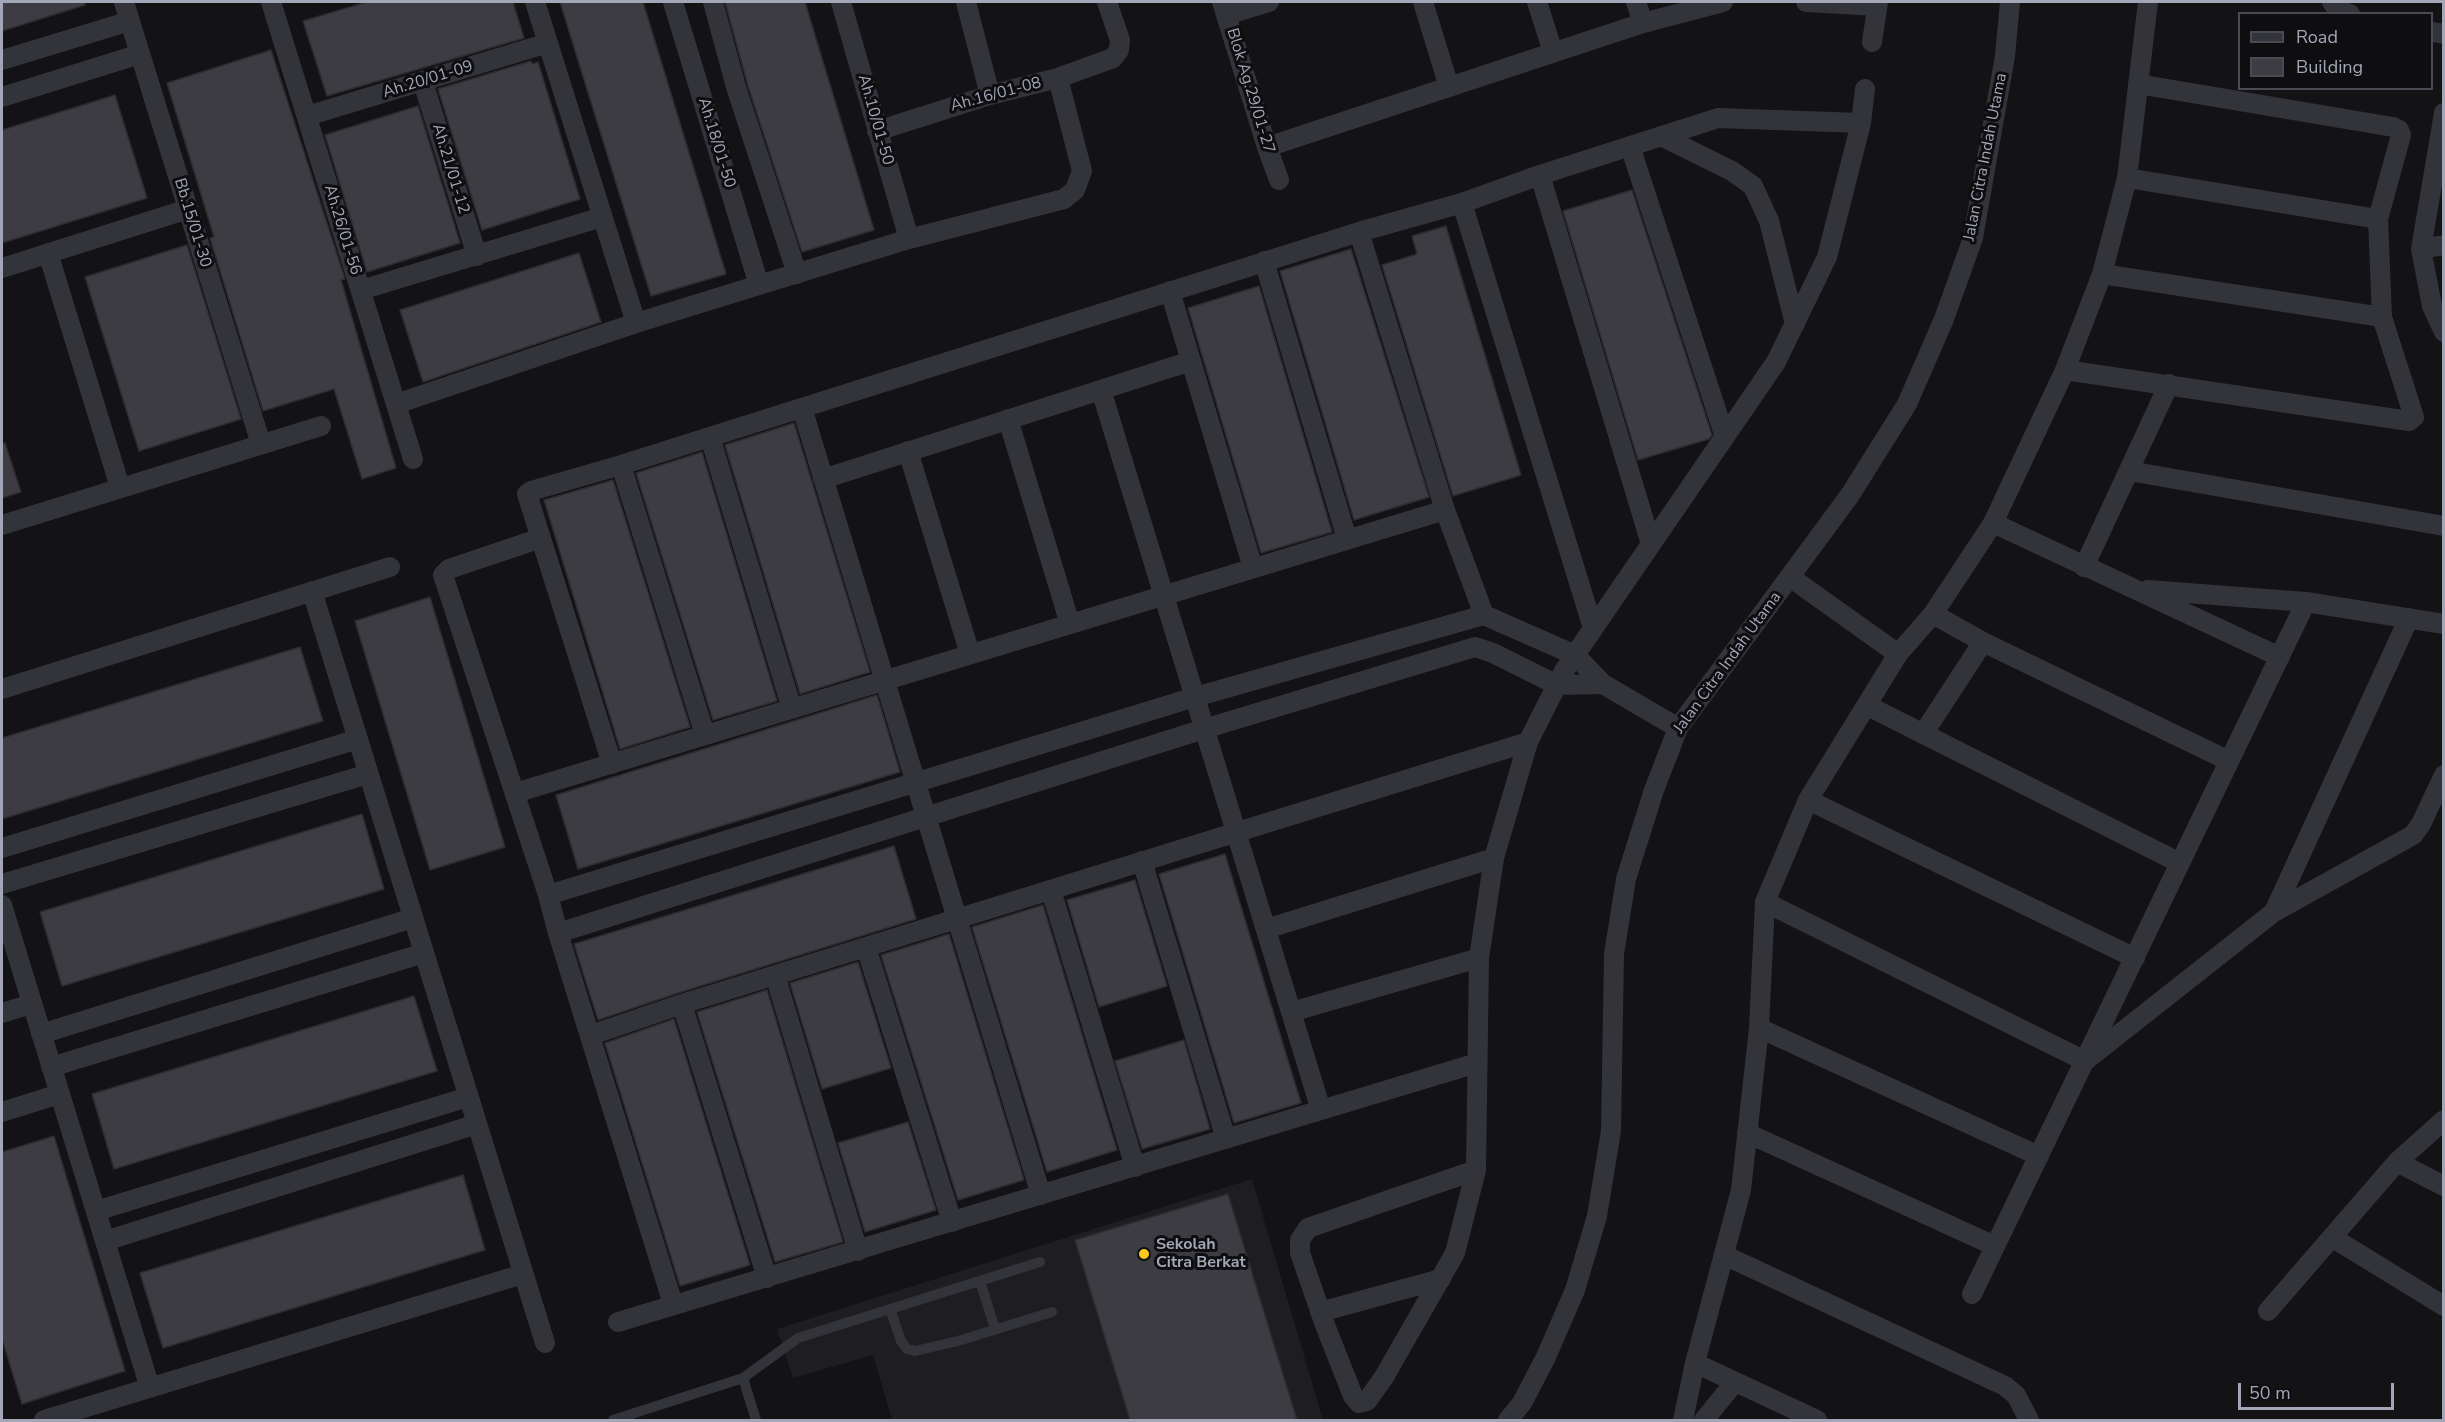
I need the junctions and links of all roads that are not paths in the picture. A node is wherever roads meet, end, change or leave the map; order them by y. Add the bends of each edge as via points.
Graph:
1 (124, 2) edge
2 (535, 2) edge
3 (673, 2) edge
4 (712, 2) edge
5 (841, 2) edge
6 (966, 2) edge
7 (1107, 2) edge
8 (1269, 2) edge
9 (1423, 2) edge
10 (1537, 2) edge
11 (1636, 2) edge
12 (1723, 2) edge
13 (1806, 2) edge
14 (2010, 2) edge
15 (2148, 2) edge
16 (2332, 2) edge
17 (276, 3) edge
18 (1877, 4) edge
19 (1224, 8) edge
20 (2344, 12) edge
21 (130, 21) junction
22 (1643, 23) junction
23 (1872, 42) dead end
24 (548, 43) junction
25 (1553, 52) junction
26 (140, 54) junction
27 (2, 60) edge
28 (1058, 78) junction
29 (423, 82) junction
30 (2138, 84) junction
31 (1449, 87) junction
32 (1865, 89) dead end
33 (990, 94) junction
34 (2, 97) edge
35 (2444, 113) edge
36 (307, 116) junction
37 (1861, 123) junction
38 (878, 130) junction
39 (1661, 136) junction
40 (2440, 143) edge
41 (1630, 146) junction
42 (1267, 147) junction
43 (1540, 175) junction
44 (2127, 178) junction
45 (1280, 180) dead end
46 (1462, 203) junction
47 (188, 209) junction
48 (602, 217) junction
49 (2378, 219) junction
50 (1359, 232) junction
51 (909, 239) junction
52 (2444, 245) edge
53 (2421, 249) junction
54 (48, 253) junction
55 (477, 256) junction
56 (1264, 261) junction
57 (2, 268) edge
58 (796, 274) junction
59 (2102, 274) junction
60 (759, 285) junction
61 (361, 291) junction
62 (1170, 291) junction
63 (2382, 316) junction
64 (636, 323) junction
65 (1795, 324) junction
66 (2444, 332) edge
67 (1191, 361) junction
68 (2065, 370) junction
69 (2169, 384) junction
70 (1101, 390) junction
71 (396, 404) junction
72 (802, 408) junction
73 (1008, 419) junction
74 (321, 426) dead end
75 (710, 437) junction
76 (1725, 437) junction
77 (261, 444) junction
78 (908, 451) junction
79 (413, 459) dead end
80 (621, 465) junction
81 (2129, 471) junction
82 (823, 478) junction
83 (120, 488) junction
84 (1444, 510) junction
85 (1993, 523) junction
86 (2, 525) edge
87 (2444, 526) edge
88 (541, 538) junction
89 (1347, 539) junction
90 (1652, 544) junction
91 (390, 567) dead end
92 (2084, 567) junction
93 (1253, 568) junction
94 (1790, 577) junction
95 (2135, 589) junction
96 (312, 591) junction
97 (1164, 596) junction
98 (2306, 602) junction
99 (1484, 615) junction
100 (1933, 615) junction
101 (2409, 618) junction
102 (1070, 624) junction
103 (2444, 624) edge
104 (1593, 628) junction
105 (1983, 642) junction
106 (970, 654) junction
107 (1898, 654) junction
108 (1575, 655) junction
109 (2280, 657) junction
110 (885, 681) junction
111 (1603, 684) junction
112 (1557, 685) junction
113 (2, 689) edge
114 (1194, 697) junction
115 (1868, 706) junction
116 (792, 709) junction
117 (1678, 728) junction
118 (1204, 729) junction
119 (1923, 734) junction
120 (705, 735) junction
121 (358, 739) junction
122 (1528, 742) junction
123 (2229, 761) junction
124 (612, 764) junction
125 (368, 774) junction
126 (2444, 774) edge
127 (916, 782) junction
128 (514, 792) junction
129 (1808, 800) junction
130 (926, 816) junction
131 (1236, 832) junction
132 (2, 848) edge
133 (1494, 858) junction
134 (1142, 861) junction
135 (2180, 863) junction
136 (2, 884) edge
137 (1051, 890) junction
138 (548, 895) junction
139 (1765, 902) junction
140 (2, 905) edge
141 (2274, 912) junction
142 (413, 918) junction
143 (957, 919) junction
144 (1266, 929) junction
145 (558, 933) junction
146 (866, 947) junction
147 (424, 953) junction
148 (1479, 958) junction
149 (2135, 958) junction
150 (775, 975) junction
151 (32, 1004) junction
152 (682, 1004) junction
153 (1291, 1012) junction
154 (2, 1013) edge
155 (1759, 1028) junction
156 (41, 1034) junction
157 (591, 1035) junction
158 (2085, 1061) junction
159 (1478, 1063) junction
160 (51, 1067) junction
161 (59, 1095) junction
162 (468, 1097) junction
163 (1321, 1110) junction
164 (2, 1112) edge
165 (2444, 1120) edge
166 (477, 1124) junction
167 (1747, 1133) junction
168 (1226, 1139) junction
169 (2039, 1156) junction
170 (2397, 1162) junction
171 (1135, 1167) junction
172 (1476, 1170) junction
173 (2444, 1186) edge
174 (1041, 1195) junction
175 (96, 1211) junction
176 (952, 1222) junction
177 (2333, 1238) junction
178 (105, 1241) junction
179 (1995, 1246) junction
180 (858, 1251) junction
181 (1724, 1255) junction
182 (1040, 1262) dead end
183 (523, 1274) junction
184 (767, 1278) junction
185 (1441, 1279) junction
186 (980, 1281) junction
187 (1972, 1294) dead end
188 (673, 1304) junction
189 (2444, 1306) edge
190 (890, 1309) junction
191 (2268, 1311) dead end
192 (1052, 1312) dead end
193 (1320, 1312) junction
194 (618, 1322) dead end
195 (995, 1329) junction
196 (545, 1343) dead end
197 (1695, 1363) junction
198 (743, 1378) junction
199 (1735, 1382) junction
200 (150, 1388) junction
201 (44, 1420) edge
202 (613, 1420) edge
203 (756, 1420) edge
204 (1508, 1420) edge
205 (1683, 1420) edge
206 (1704, 1420) edge
207 (1817, 1420) edge
208 (2030, 1420) edge

1 - 21 street, Bb.15/01-30
2 - 24 street
3 - 60 street, Ah.18/01-50
4 - 58 street
5 - 38 street, Ah.10/01-50
6 - 33 street
7 - 28 street, Ah.16/01-08 via 1120,39 1119,50 1113,57
8 - 19 street
9 - 31 street
10 - 25 street
11 - 22 street
12 - 22 street
13 - 18 street
14 - 94 street, Jalan Citra Indah Utama via 2005,56 1972,238 1944,319 1907,404 1850,495
15 - 30 street
16 - 20 street
17 - 36 street, Ah.26/01-56
18 - 23 street
19 - 42 street, Blok Ag.29/01-27
21 - 26 street, Bb.15/01-30
21 - 27 street
22 - 25 street
24 - 29 street, Ah.20/01-09
24 - 48 street
25 - 31 street
26 - 34 street
26 - 47 street, Bb.15/01-30
28 - 33 street, Ah.16/01-08
28 - 51 street via 1082,171 1075,190 1064,199
29 - 36 street, Ah.20/01-09
29 - 55 street, Ah.21/01-12
30 - 44 street
30 - 49 street via 2399,130 2401,135
31 - 42 street
32 - 37 street
33 - 38 street, Ah.16/01-08
35 - 40 street
36 - 61 street, Ah.26/01-56
37 - 39 street via 1718,118
37 - 65 street via 1827,256
38 - 51 street, Ah.10/01-50
39 - 41 street
39 - 65 street via 1754,186 1769,221
40 - 53 street
41 - 43 street
41 - 76 street
42 - 45 street, Blok Ag.29/01-27
43 - 46 street
43 - 90 street
44 - 49 street
44 - 59 street
46 - 50 street
46 - 104 street
47 - 54 street
47 - 77 street, Bb.15/01-30
48 - 55 street
48 - 64 street
49 - 63 street
50 - 56 street
50 - 84 street
51 - 58 street
52 - 53 street
53 - 66 street via 2432,306
54 - 57 street
54 - 83 street
55 - 61 street
56 - 62 street
56 - 89 street
58 - 60 street
59 - 63 street
59 - 68 street
60 - 64 street
61 - 71 street, Ah.26/01-56
62 - 67 street
62 - 72 street
63 - 69 street via 2414,413 2409,421
64 - 71 street
65 - 76 street via 1776,362
67 - 70 street
67 - 93 street
68 - 69 street
68 - 85 street
69 - 81 street
70 - 73 street
70 - 97 street
71 - 79 street, Ah.26/01-56
72 - 75 street
72 - 82 street
73 - 78 street
73 - 102 street
74 - 77 street
75 - 80 street
75 - 116 street
76 - 90 street
77 - 83 street
78 - 82 street
78 - 106 street
80 - 88 street via 527,494
80 - 120 street
81 - 87 street
81 - 92 street
82 - 110 street
83 - 86 street
84 - 89 street
84 - 99 street
85 - 92 street
85 - 100 street
88 - 124 street
88 - 128 street via 449,569 443,575
89 - 93 street
90 - 104 street
91 - 96 street
92 - 95 street
93 - 97 street
94 - 107 street
94 - 117 street, Jalan Citra Indah Utama
95 - 98 street
95 - 109 street
96 - 113 street
96 - 121 street
97 - 102 street
97 - 114 street
98 - 101 street
98 - 109 street
99 - 108 street
99 - 114 street
100 - 105 street
100 - 107 street
101 - 103 street
101 - 141 street
102 - 106 street
104 - 108 street
105 - 119 street
105 - 123 street
106 - 110 street
107 - 115 street
108 - 111 street
108 - 112 street
109 - 123 street
110 - 116 street
110 - 127 street
111 - 112 street
111 - 117 street
112 - 118 street via 1475,647
112 - 122 street
114 - 118 street
114 - 127 street
115 - 119 street
115 - 129 street
116 - 120 street
117 - 204 street, Jalan Citra Indah Utama via 1626,879 1614,954 1611,1131 1597,1216 1575,1290 1546,1357 1522,1403
118 - 130 street
118 - 131 street
119 - 135 street
120 - 124 street
121 - 125 street
121 - 132 street
122 - 131 street
122 - 133 street
123 - 135 street
124 - 128 street
125 - 136 street
125 - 142 street
126 - 141 street via 2413,835
127 - 130 street
127 - 138 street
128 - 138 street
129 - 139 street
129 - 149 street
130 - 143 street
130 - 145 street
131 - 134 street
131 - 144 street
133 - 144 street
133 - 148 street
134 - 137 street
134 - 168 street
135 - 149 street
137 - 143 street
137 - 171 street
138 - 145 street
139 - 155 street
139 - 158 street
140 - 151 street
141 - 158 street
142 - 147 street
142 - 156 street
143 - 146 street
143 - 174 street
144 - 153 street
145 - 157 street
146 - 150 street
146 - 176 street
147 - 160 street
147 - 162 street
148 - 153 street
148 - 159 street
149 - 158 street
150 - 152 street
150 - 180 street
151 - 154 street
151 - 156 street
152 - 157 street
152 - 184 street
153 - 163 street
155 - 167 street
155 - 169 street
156 - 160 street
157 - 188 street
158 - 169 street
159 - 163 street
159 - 172 street
160 - 161 street
161 - 164 street
161 - 175 street
162 - 166 street
162 - 175 street
163 - 168 street
165 - 170 street
166 - 178 street
166 - 183 street
167 - 179 street
167 - 181 street via 1741,1190
168 - 171 street
169 - 179 street
170 - 173 street
170 - 177 street
171 - 174 street
172 - 185 street via 1455,1253
172 - 193 street via 1308,1228 1299,1245
174 - 176 street
175 - 178 street
176 - 180 street
177 - 189 street
177 - 191 street
178 - 200 street
179 - 187 street
180 - 184 street
181 - 197 street
181 - 208 street via 2005,1386 2016,1395
182 - 186 lane
183 - 196 street
183 - 200 street
184 - 188 street
185 - 193 street
185 - 193 street via 1367,1401 1359,1403 1353,1396
186 - 190 lane
186 - 195 lane
188 - 194 street
190 - 195 lane via 901,1341 907,1349 915,1351
190 - 198 lane via 798,1338
192 - 195 lane
197 - 199 street
197 - 205 street
198 - 202 lane
198 - 203 lane
199 - 206 street
199 - 207 street
200 - 201 street

